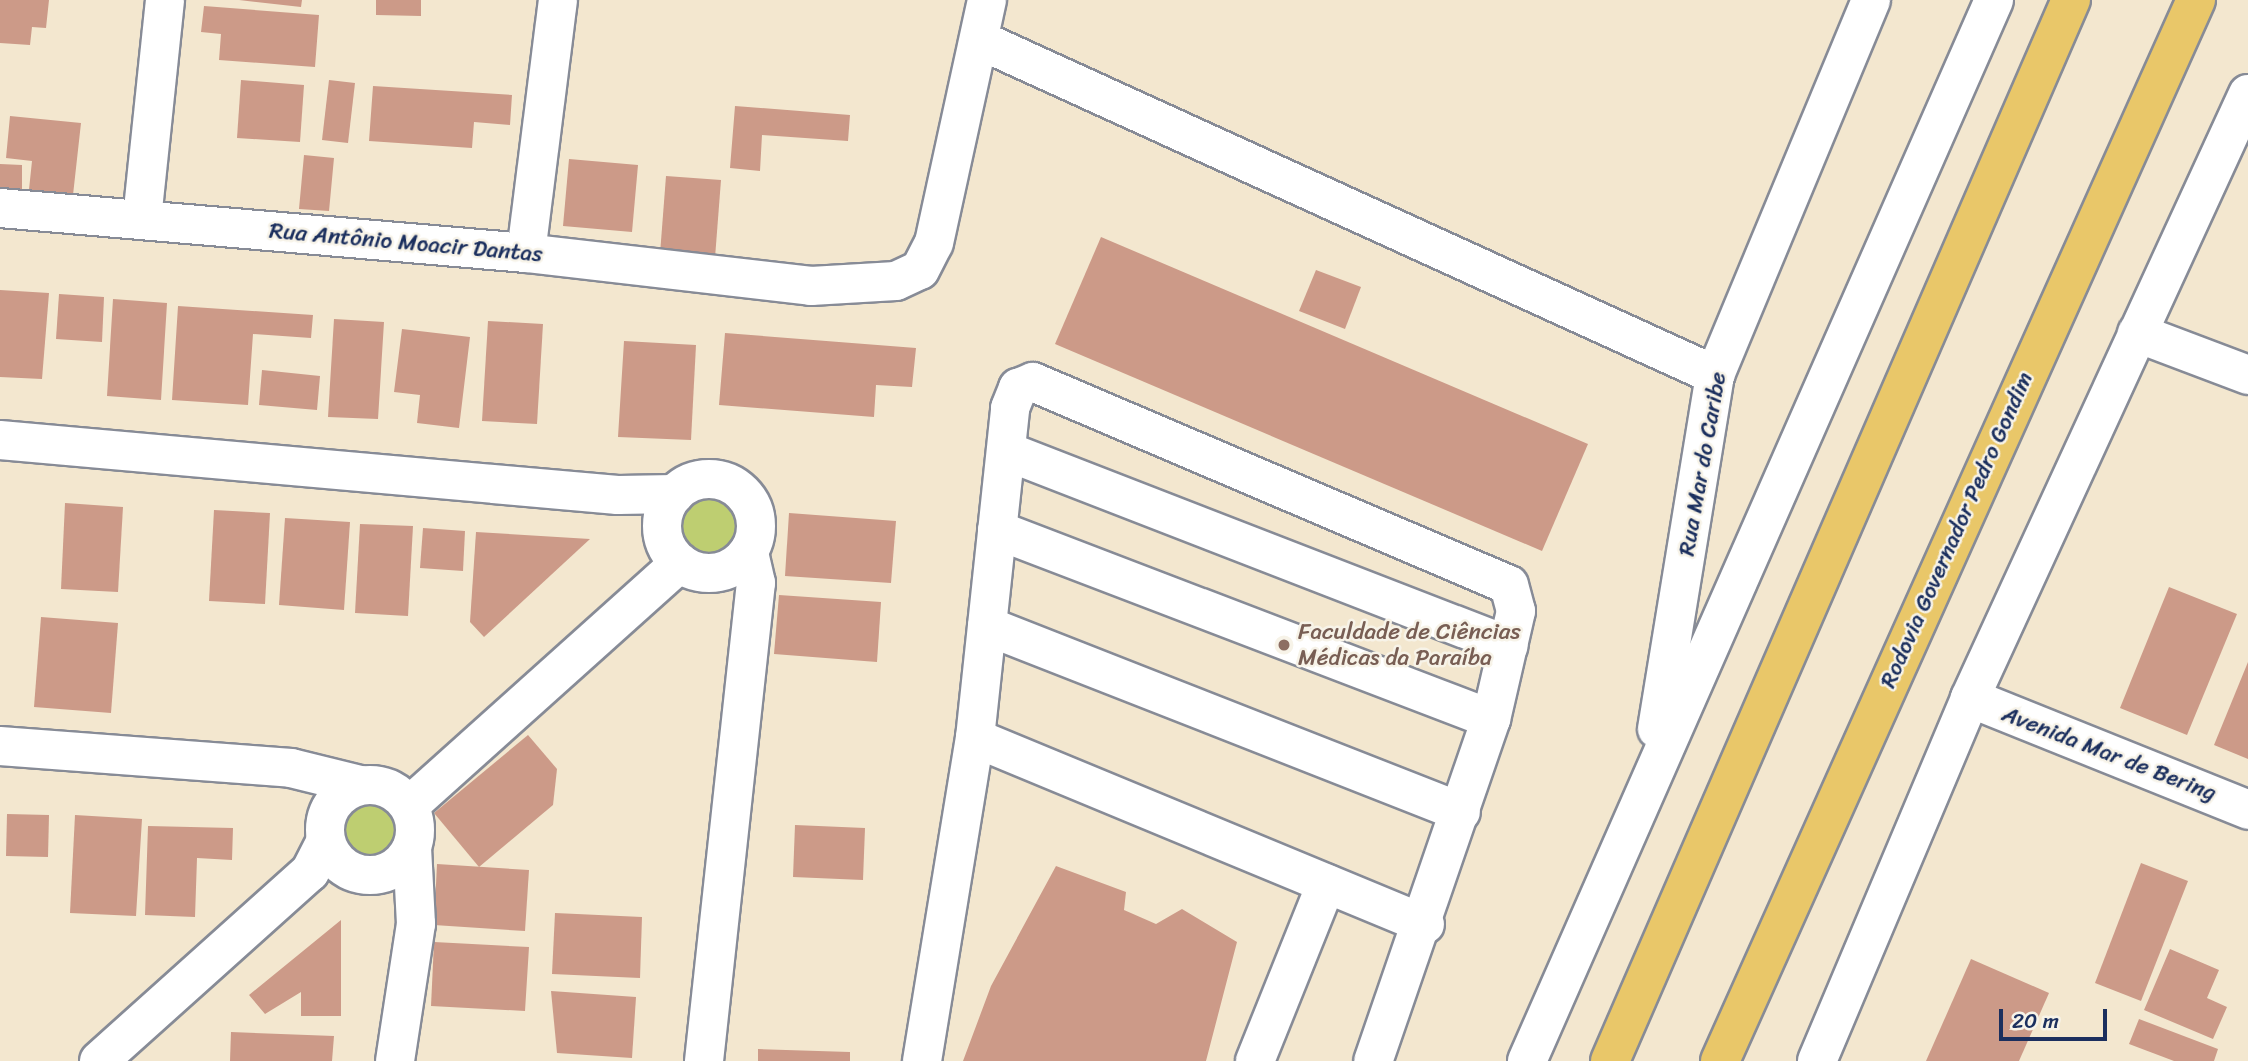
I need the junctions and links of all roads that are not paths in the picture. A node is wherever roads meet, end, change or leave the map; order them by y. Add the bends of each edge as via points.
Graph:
1 (165, 0) edge
2 (558, 0) edge
3 (987, 0) edge
4 (1871, 0) edge
5 (1994, 0) edge
6 (2071, 0) edge
7 (2196, 0) edge
8 (982, 41) junction
9 (2248, 94) edge
10 (0, 208) edge
11 (142, 219) junction
12 (526, 253) junction
13 (2137, 333) junction
14 (1715, 375) junction
15 (2248, 375) edge
16 (0, 440) edge
17 (1006, 451) junction
18 (668, 508) junction
19 (997, 530) junction
20 (737, 561) junction
21 (680, 563) junction
22 (987, 626) junction
23 (1508, 646) junction
24 (1970, 698) junction
25 (1491, 719) junction
26 (975, 738) junction
27 (0, 746) edge
28 (1647, 787) junction
29 (345, 796) junction
30 (409, 806) junction
31 (2248, 810) edge
32 (1461, 812) junction
33 (401, 859) junction
34 (325, 860) junction
35 (1326, 884) junction
36 (1425, 924) junction
37 (99, 1061) edge
38 (395, 1061) edge
39 (704, 1061) edge
40 (922, 1061) edge
41 (1255, 1061) edge
42 (1373, 1061) edge
43 (1527, 1061) edge
44 (1610, 1061) edge
45 (1720, 1061) edge
46 (1816, 1061) edge

1 - 11 street
2 - 12 street
3 - 8 street, Rua Antônio Moacir Dantas
4 - 14 street, Rua Mar do Caribe
5 - 28 street
6 - 44 highway
7 - 45 highway, Rodovia Governador Pedro Gondim
8 - 12 street, Rua Antônio Moacir Dantas via 934,243 920,270 896,281 811,286
8 - 14 street
9 - 13 street
10 - 11 street, Rua Antônio Moacir Dantas
11 - 12 street, Rua Antônio Moacir Dantas
13 - 15 street
13 - 24 street
14 - 28 street, Rua Mar do Caribe
16 - 18 street via 618,495
17 - 19 street
17 - 23 street
17 - 23 street via 1018,388 1033,382 1508,584 1516,611
18 - 20 street via 695,482 718,479 744,494 757,522
18 - 21 street via 669,552
19 - 22 street
19 - 25 street
20 - 21 street via 694,571
20 - 39 street via 753,619
21 - 30 street
22 - 26 street
22 - 32 street
23 - 25 street
24 - 31 street, Avenida Mar de Bering
24 - 46 street
25 - 32 street
26 - 35 street
26 - 40 street
27 - 29 street via 290,768
28 - 43 street
29 - 30 street via 387,788
29 - 34 street
30 - 33 street
32 - 36 street
33 - 34 street via 364,875
33 - 38 street via 415,909
34 - 37 street
35 - 36 street
35 - 41 street
36 - 42 street

